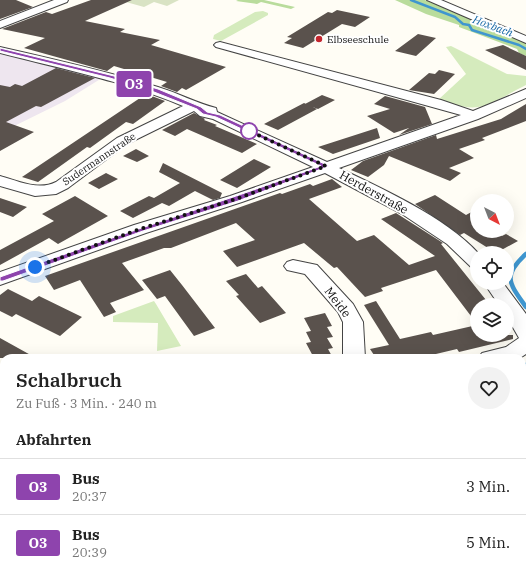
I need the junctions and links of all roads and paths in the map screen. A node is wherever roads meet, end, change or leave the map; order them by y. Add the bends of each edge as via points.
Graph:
1 (63, 0) edge
2 (432, 0) edge
3 (0, 25) edge
4 (526, 40) edge
5 (220, 45) dead end
6 (0, 50) edge
7 (526, 93) edge
8 (197, 107) junction
9 (473, 116) junction
10 (326, 166) junction
11 (0, 181) edge
12 (470, 255) edge
13 (293, 266) dead end
14 (0, 279) edge
15 (498, 290) edge
16 (524, 328) edge
17 (526, 343) edge
18 (354, 354) edge
19 (507, 354) edge

1 - 3 street
2 - 4 street
5 - 9 street via 436,103
6 - 8 street, Herderstraße via 112,77 156,90
7 - 9 street
8 - 10 street, Herderstraße via 205,113 218,116
8 - 11 street, Sudermannstraße via 129,137 50,191 35,191
9 - 10 street
10 - 12 street, Herderstraße via 430,224
10 - 14 street
13 - 18 street, Meide via 312,269 346,309 353,322
15 - 16 street
17 - 19 street

